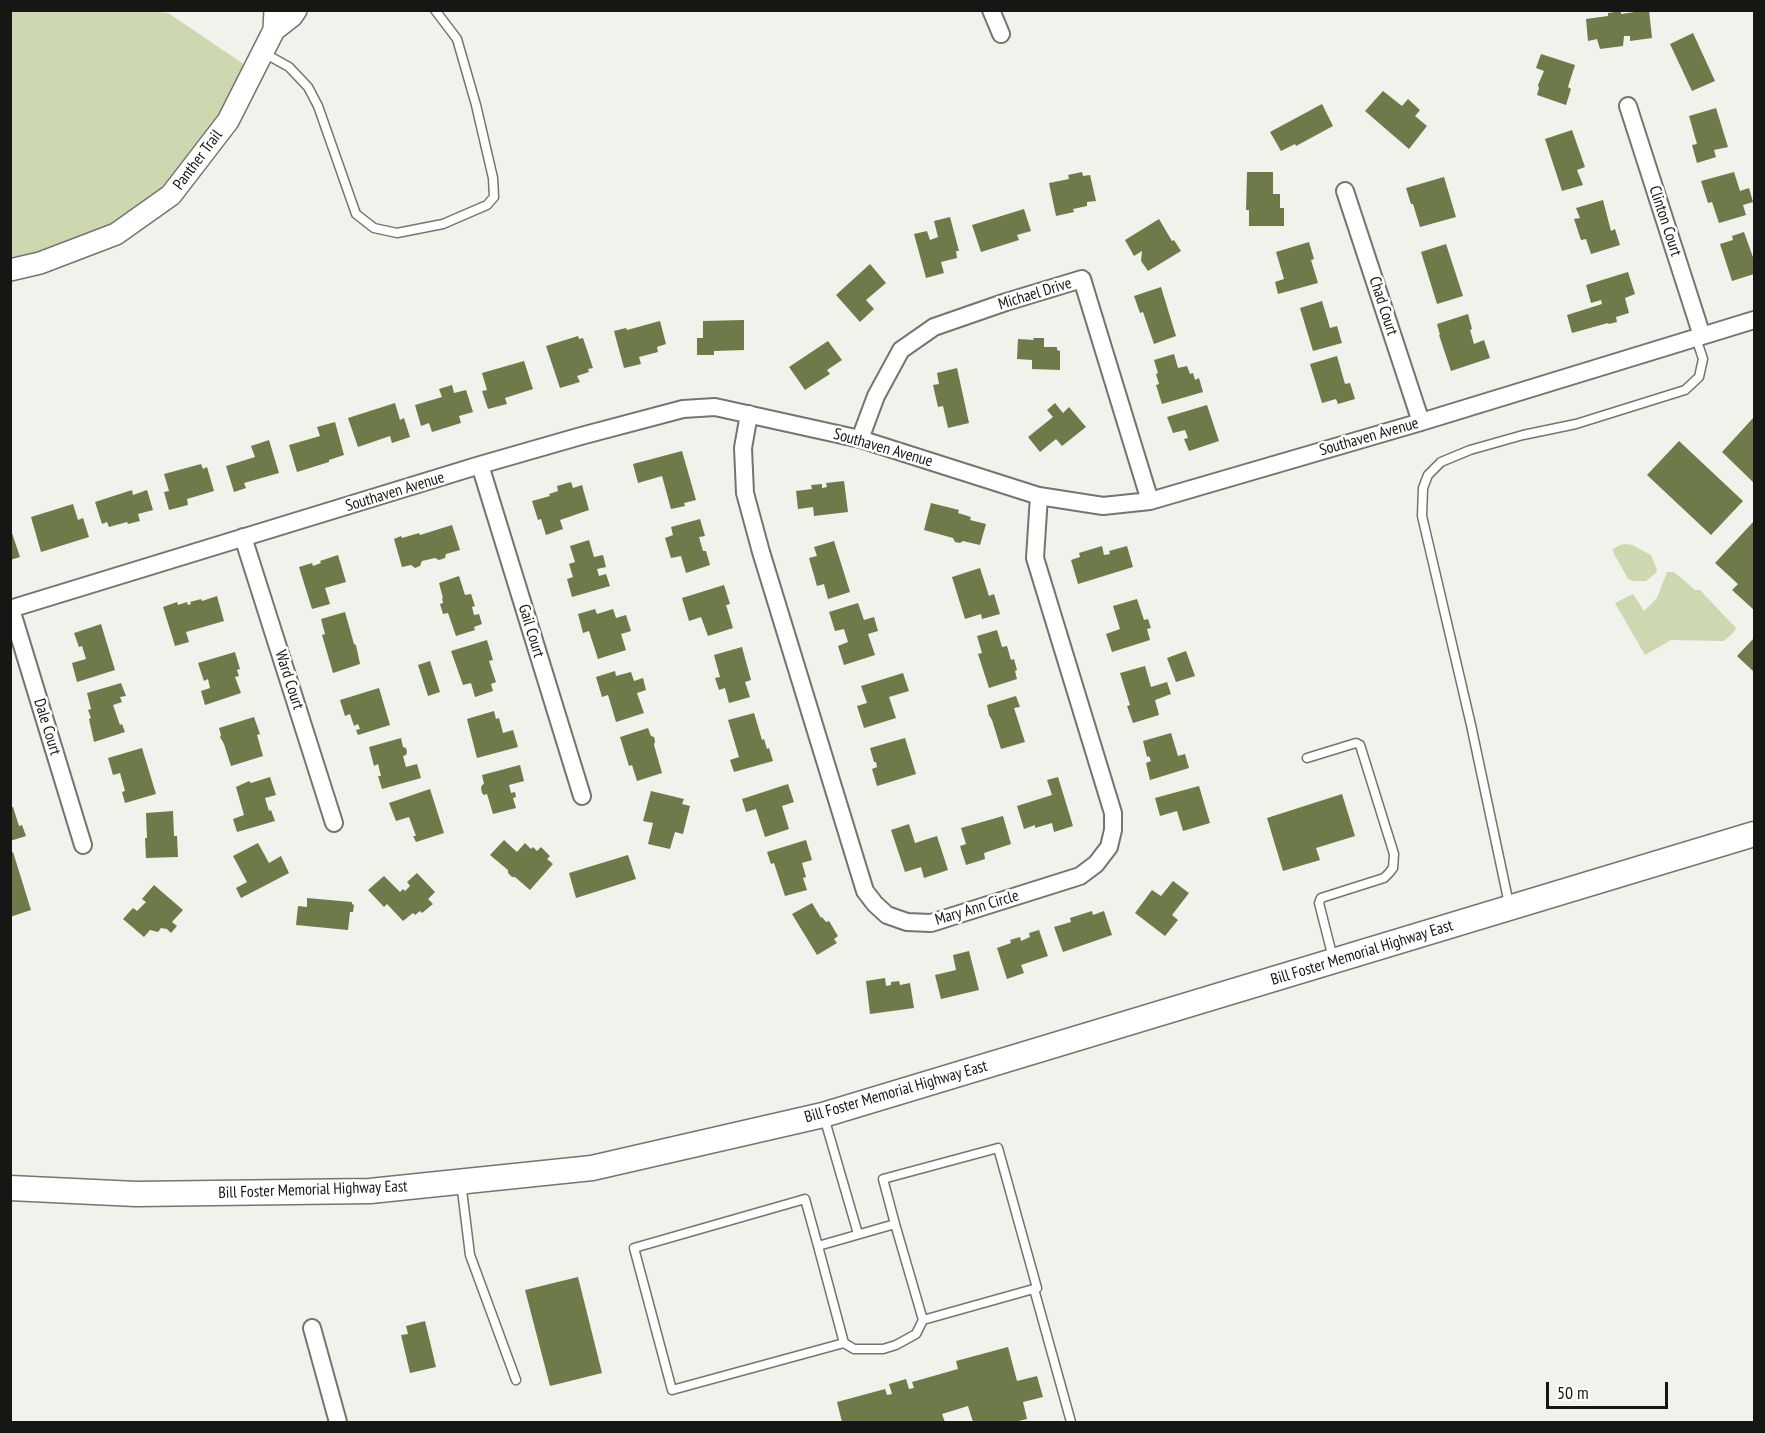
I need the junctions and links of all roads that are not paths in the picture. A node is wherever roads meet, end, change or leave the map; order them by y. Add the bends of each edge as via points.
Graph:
1 (296, 10) edge
2 (435, 10) edge
3 (991, 10) edge
4 (274, 20) edge
5 (1001, 34) dead end
6 (263, 52) junction
7 (1628, 106) dead end
8 (1345, 191) dead end
9 (10, 270) edge
10 (1755, 320) edge
11 (1699, 337) junction
12 (749, 414) junction
13 (1421, 422) junction
14 (860, 439) junction
15 (480, 465) junction
16 (1039, 496) junction
17 (1150, 501) junction
18 (243, 537) junction
19 (11, 609) edge
20 (1307, 758) dead end
21 (582, 796) dead end
22 (334, 823) dead end
23 (1755, 834) edge
24 (83, 845) dead end
25 (1510, 908) junction
26 (1334, 961) junction
27 (823, 1115) junction
28 (461, 1182) junction
29 (10, 1188) edge
30 (895, 1224) junction
31 (858, 1234) junction
32 (818, 1246) junction
33 (1034, 1289) junction
34 (923, 1320) junction
35 (312, 1328) dead end
36 (843, 1342) junction
37 (516, 1380) dead end
38 (338, 1422) edge
39 (1071, 1422) edge

1 - 4 street, Panther Trail via 292,16
2 - 6 lane via 457,39 476,105 494,197 487,205 443,224 397,233 374,228 356,214 308,87 289,67
3 - 5 street
4 - 6 street, Panther Trail
6 - 9 street, Panther Trail via 228,121 171,195 116,234 40,263
7 - 11 street, Clinton Court
8 - 13 street, Chad Court
10 - 11 street, Southaven Avenue
11 - 13 street, Southaven Avenue
11 - 25 lane via 1703,358 1699,377 1685,390 1595,419 1470,450 1441,462 1423,488 1422,516
12 - 14 street, Southaven Avenue
12 - 15 street, Southaven Avenue via 715,407 683,409
12 - 16 street, Mary Ann Circle via 743,448 745,493 865,891 887,915 907,922 931,923 1080,876 1109,847 1113,813 1035,558
13 - 17 street, Southaven Avenue
14 - 16 street, Southaven Avenue
14 - 17 street, Michael Drive via 876,396 901,350 909,344 934,327 1082,279
15 - 18 street, Southaven Avenue
15 - 21 street, Gail Court
16 - 17 street, Southaven Avenue via 1103,506
18 - 19 street, Southaven Avenue
18 - 22 street, Ward Court
19 - 24 street, Dale Court
20 - 26 lane via 1360,745 1394,854 1393,868 1384,878 1321,898
23 - 25 main road, Bill Foster Memorial Highway East
25 - 26 main road, Bill Foster Memorial Highway East
26 - 27 main road, Bill Foster Memorial Highway East
27 - 28 main road, Bill Foster Memorial Highway East via 592,1168
27 - 31 lane
28 - 29 main road, Bill Foster Memorial Highway East via 370,1191 136,1194
28 - 37 lane via 470,1255
30 - 31 lane
30 - 33 lane via 883,1179 998,1148 1037,1288
30 - 34 lane
31 - 32 lane
32 - 36 lane
32 - 36 lane via 805,1199 634,1248 672,1390
33 - 34 lane
33 - 39 lane
34 - 36 lane via 916,1334 883,1349 854,1349
35 - 38 street

